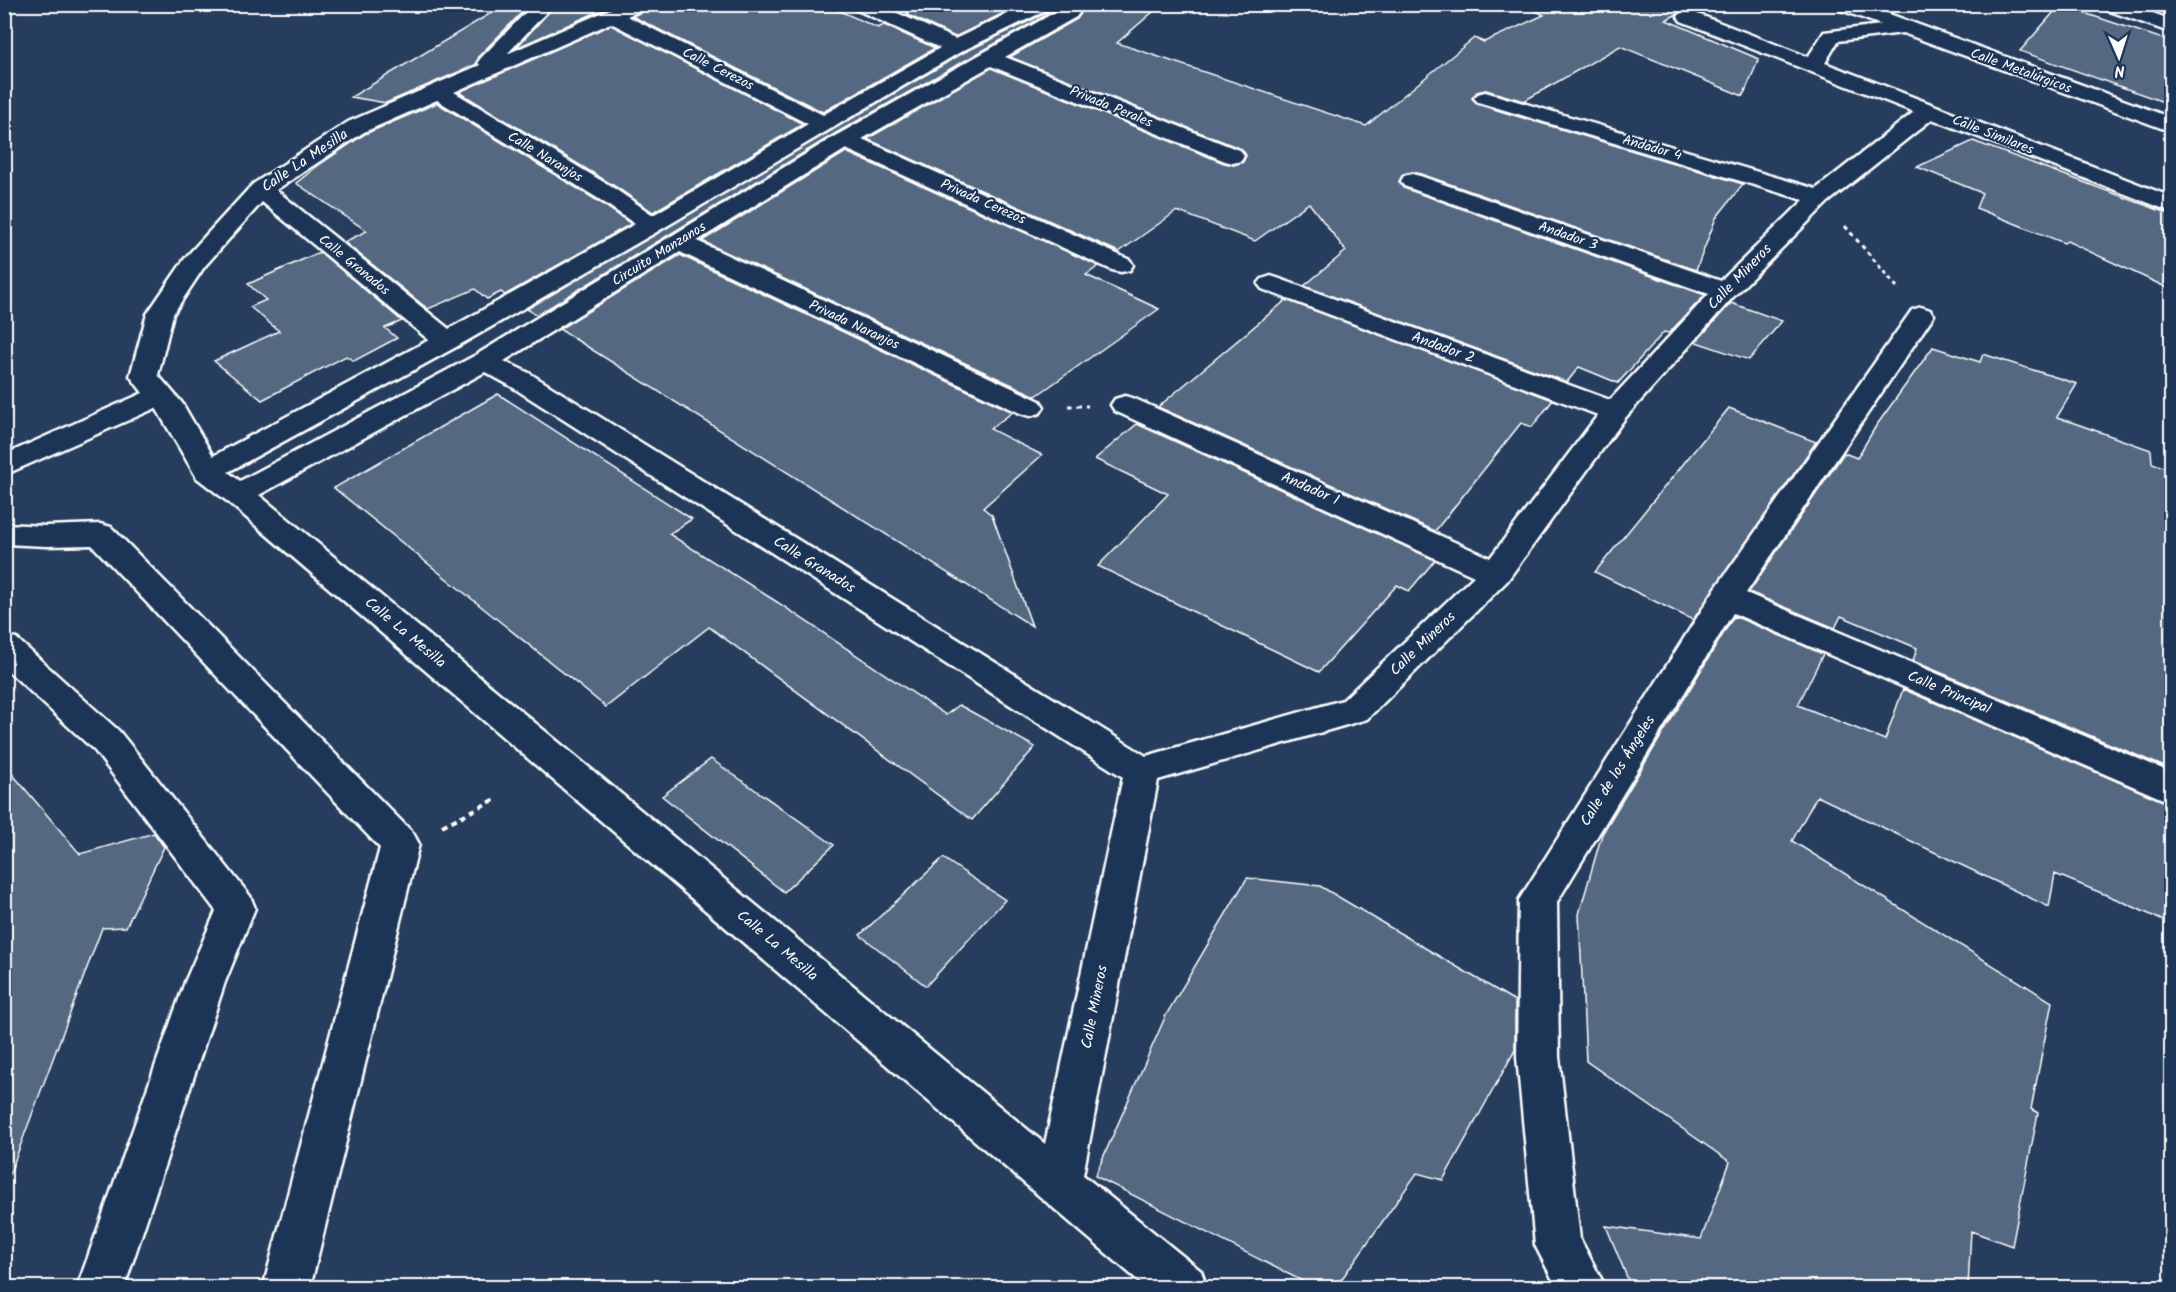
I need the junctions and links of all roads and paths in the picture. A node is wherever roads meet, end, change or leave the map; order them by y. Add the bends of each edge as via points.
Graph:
1 (545, 4) edge
2 (860, 4) edge
3 (1045, 4) edge
4 (1068, 4) edge
5 (2108, 4) edge
6 (1848, 6) dead end
7 (626, 11) edge
8 (1688, 17) dead end
9 (2172, 27) edge
10 (1904, 28) junction
11 (955, 47) junction
12 (990, 58) junction
13 (1814, 64) junction
14 (477, 74) junction
15 (437, 91) junction
16 (1485, 98) dead end
17 (1930, 110) junction
18 (822, 123) junction
19 (2172, 126) edge
20 (845, 140) junction
21 (1233, 156) dead end
22 (1412, 181) dead end
23 (261, 189) junction
24 (1820, 197) junction
25 (2172, 205) edge
26 (652, 225) junction
27 (679, 242) junction
28 (1121, 265) dead end
29 (1271, 284) dead end
30 (1725, 291) junction
31 (1921, 315) joint
32 (447, 341) junction
33 (485, 361) junction
34 (161, 395) junction
35 (1125, 405) joint
36 (1030, 407) joint
37 (1615, 412) junction
38 (4, 466) edge
39 (207, 471) junction
40 (238, 494) junction
41 (4, 534) edge
42 (1496, 573) junction
43 (1726, 597) junction
44 (4, 647) edge
45 (1142, 771) junction
46 (2172, 789) edge
47 (498, 798) dead end
48 (440, 826) dead end
49 (1059, 1185) junction
50 (100, 1287) edge
51 (286, 1287) edge
52 (1184, 1287) edge
53 (1582, 1287) edge

1 - 14 street
2 - 11 street
3 - 11 street, Circuito Manzanos
4 - 12 street, Circuito Manzanos via 1069,13
5 - 9 street
6 - 10 street, Calle Metalúrgicos
7 - 14 street, Calle La Mesilla
7 - 18 street, Calle Cerezos
8 - 13 street, Calle Similares
10 - 13 street via 1832,36
10 - 19 street, Calle Metalúrgicos
11 - 18 street, Circuito Manzanos
12 - 20 street, Circuito Manzanos
12 - 21 street, Privada Perales
13 - 17 street, Calle Similares
14 - 15 street, Calle La Mesilla
15 - 23 street, Calle La Mesilla via 356,127
15 - 26 street, Calle Naranjos
16 - 24 street, Andador 4
17 - 24 street, Calle Mineros
17 - 25 street, Calle Similares
18 - 26 street, Circuito Manzanos
20 - 27 street, Circuito Manzanos
20 - 28 street, Privada Cerezos
22 - 30 street, Andador 3
23 - 32 street, Calle Granados
23 - 34 street, Calle La Mesilla via 195,262 160,314 144,376
24 - 30 street, Calle Mineros
24 - 31 path
26 - 32 street, Circuito Manzanos
27 - 33 street, Circuito Manzanos
27 - 36 street, Privada Naranjos
29 - 37 street, Andador 2
30 - 37 street, Calle Mineros
31 - 43 street, Calle de los Ángeles
32 - 39 street, Circuito Manzanos
33 - 40 street, Circuito Manzanos
33 - 45 street, Calle Granados
34 - 38 street
34 - 39 street, Calle La Mesilla
35 - 36 path
35 - 42 street, Andador 1
37 - 42 street, Calle Mineros
39 - 40 street, Calle La Mesilla
40 - 49 street, Calle La Mesilla
41 - 51 street via 100,534 400,844
42 - 45 street, Calle Mineros via 1355,710
43 - 46 street, Calle Principal
43 - 53 street, Calle de los Ángeles via 1538,900 1538,1056 1558,1245
44 - 50 street via 107,741 236,908 205,982
45 - 49 street, Calle Mineros
47 - 48 path
49 - 52 street, Calle La Mesilla

